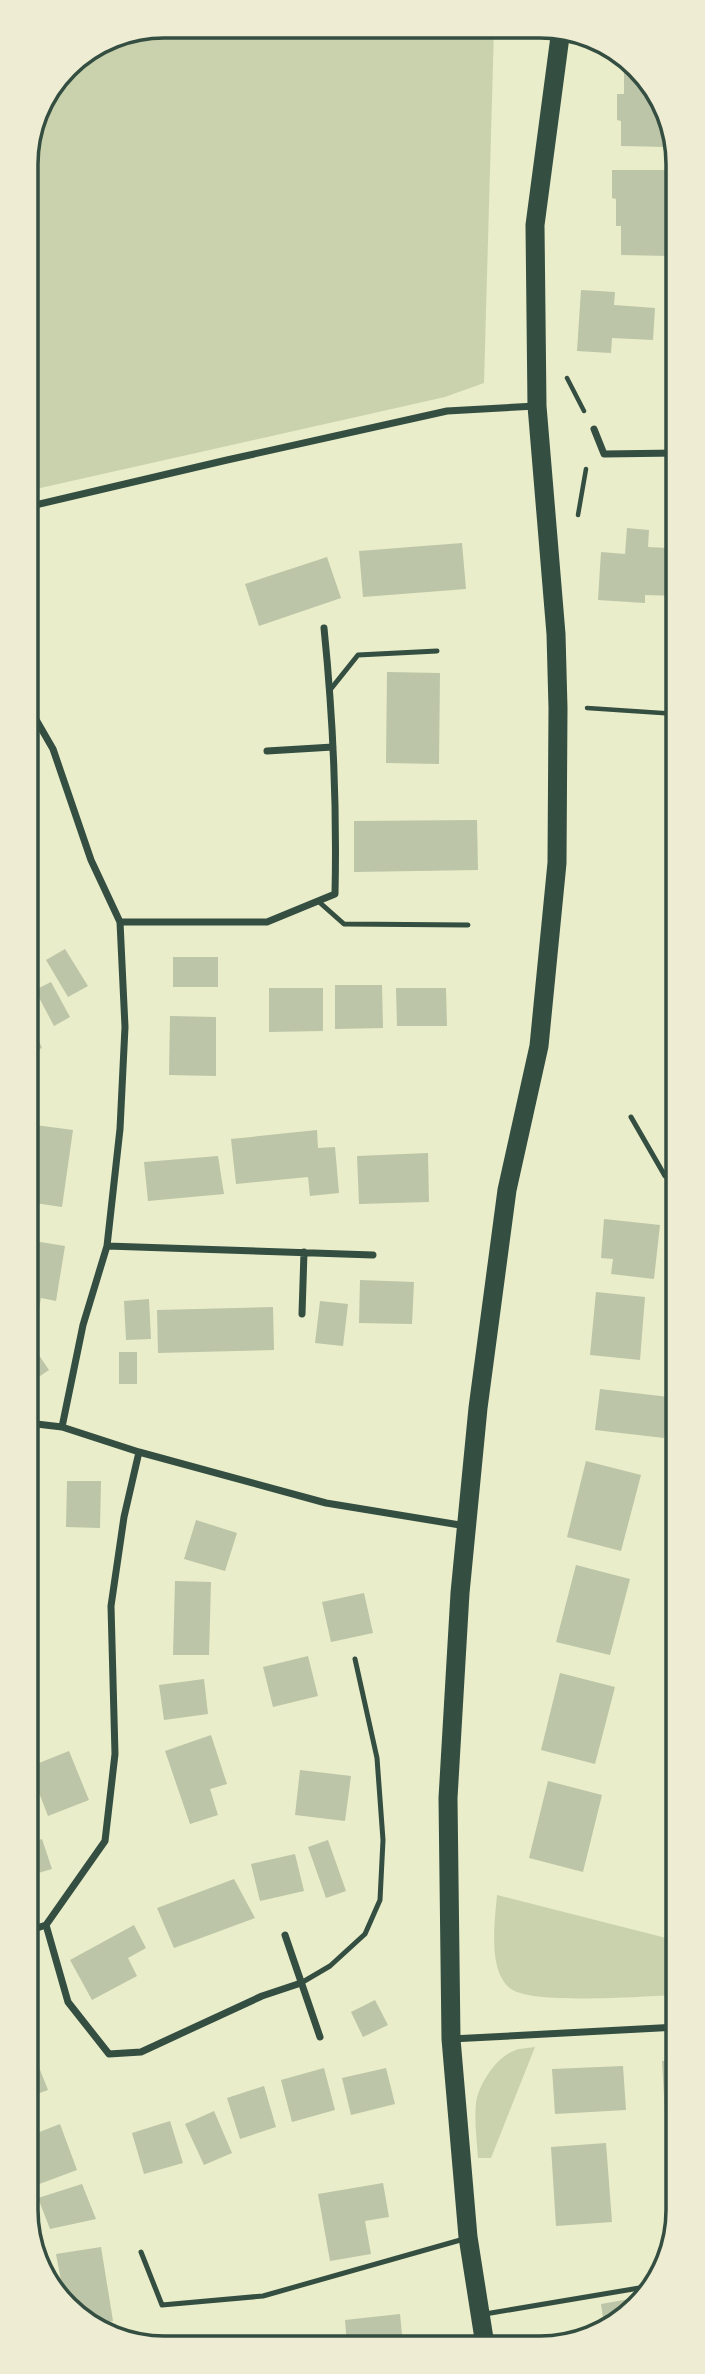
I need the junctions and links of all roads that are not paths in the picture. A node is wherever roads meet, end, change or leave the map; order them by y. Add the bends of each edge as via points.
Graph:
1 (560, 40) edge
2 (537, 406) junction
3 (594, 429) dead end
4 (666, 453) edge
5 (39, 505) edge
6 (324, 628) dead end
7 (437, 651) dead end
8 (330, 690) junction
9 (39, 724) edge
10 (333, 747) junction
11 (267, 751) dead end
12 (318, 901) junction
13 (120, 922) junction
14 (468, 926) dead end
15 (631, 1117) dead end
16 (666, 1176) edge
17 (107, 1246) junction
18 (304, 1252) junction
19 (373, 1255) dead end
20 (302, 1314) dead end
21 (38, 1424) edge
22 (62, 1427) junction
23 (139, 1452) junction
24 (466, 1526) junction
25 (355, 1659) dead end
26 (46, 1925) junction
27 (38, 1928) edge
28 (285, 1936) dead end
29 (301, 1983) junction
30 (666, 2028) edge
31 (320, 2037) dead end
32 (451, 2039) junction
33 (468, 2238) junction
34 (141, 2252) dead end
35 (639, 2288) edge
36 (480, 2315) junction
37 (484, 2336) edge

1 - 2 highway via 536,225
2 - 5 street via 447,411
2 - 24 highway via 555,634 557,863 539,1046 507,1190
3 - 4 street via 604,454
6 - 8 street
7 - 8 lane via 358,655
8 - 10 street
9 - 13 street via 53,749 91,860
10 - 11 street
10 - 12 street via 337,816 334,894
12 - 13 street via 267,922
12 - 14 lane via 344,924
13 - 17 street via 125,1027
15 - 16 lane
17 - 18 street
17 - 22 street via 83,1325
18 - 19 street
18 - 20 street
21 - 22 street
22 - 23 street
23 - 24 street via 326,1503
23 - 26 street via 111,1606 115,1754 106,1841
24 - 32 highway via 448,1798
25 - 29 lane via 377,1758 383,1840 380,1900 365,1934 330,1966
26 - 27 street
26 - 29 street via 68,2001 109,2054 141,2053
28 - 29 street
29 - 31 street
30 - 32 street
32 - 33 highway
33 - 34 lane via 263,2296 162,2305
33 - 36 highway
35 - 36 lane
36 - 37 highway

